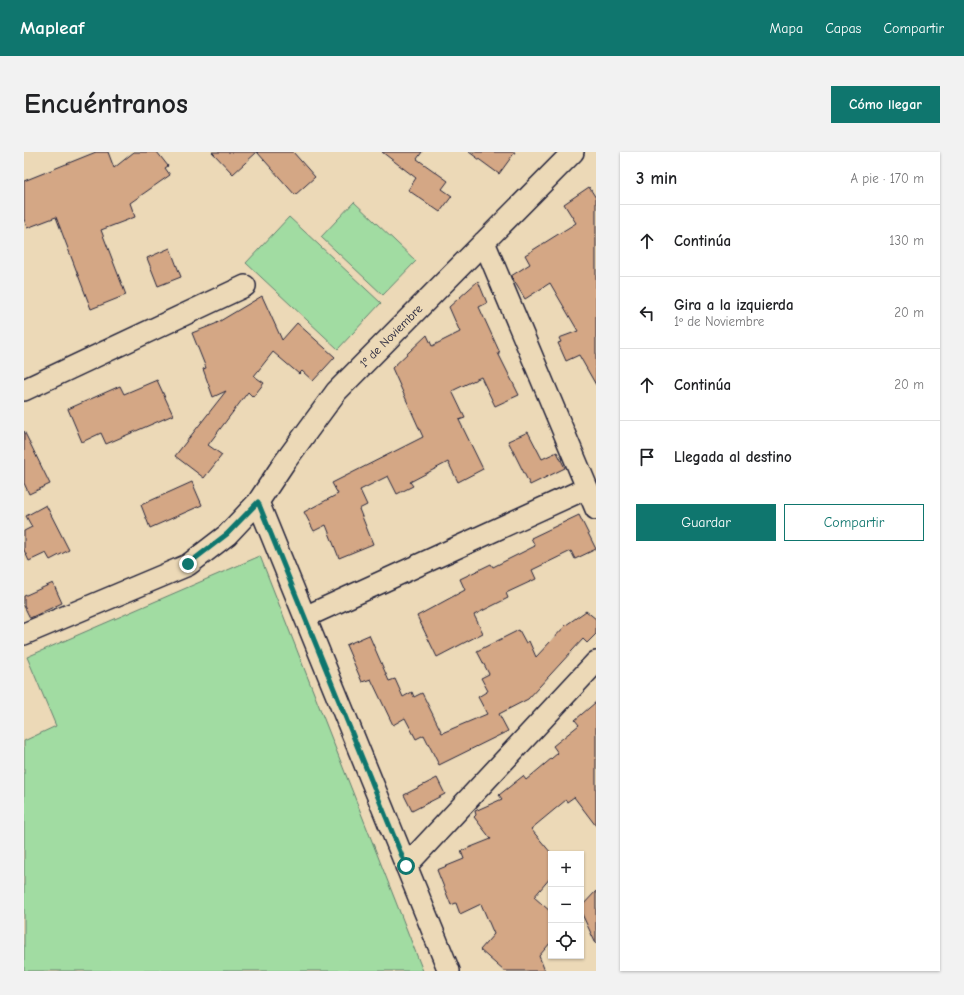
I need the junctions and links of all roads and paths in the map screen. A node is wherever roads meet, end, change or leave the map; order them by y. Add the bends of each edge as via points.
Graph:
1 (573, 152) edge
2 (484, 242) junction
3 (245, 286) dead end
4 (24, 390) edge
5 (588, 488) junction
6 (258, 502) junction
7 (596, 509) edge
8 (305, 617) junction
9 (24, 634) edge
10 (596, 662) edge
11 (406, 866) junction
12 (449, 971) edge

1 - 2 street, 1º de Noviembre
2 - 5 street
2 - 6 street, 1º de Noviembre via 336,392
3 - 4 street
5 - 7 street
5 - 8 street
6 - 8 street
6 - 9 street, 1º de Noviembre via 227,534 188,564
8 - 11 street
10 - 11 street
11 - 12 street

